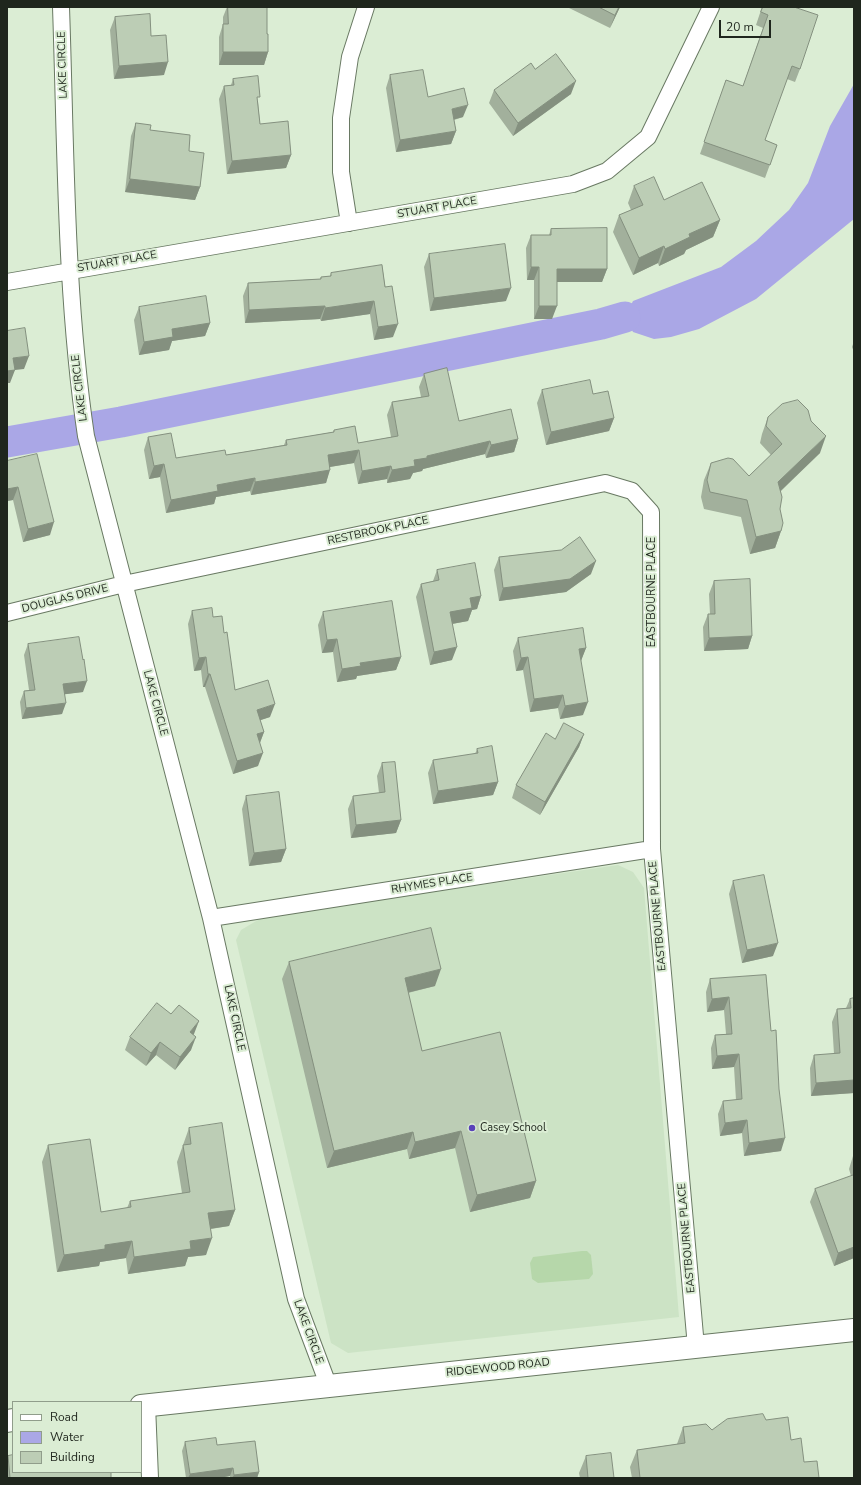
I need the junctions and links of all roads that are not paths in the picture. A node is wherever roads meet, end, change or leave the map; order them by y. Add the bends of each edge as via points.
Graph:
1 (61, 7) edge
2 (366, 7) edge
3 (711, 7) edge
4 (348, 223) junction
5 (70, 271) junction
6 (7, 282) edge
7 (632, 491) joint
8 (124, 584) junction
9 (7, 613) edge
10 (652, 849) junction
11 (211, 918) junction
12 (854, 1330) edge
13 (696, 1347) junction
14 (329, 1387) junction
15 (144, 1406) edge
16 (150, 1478) edge

1 - 5 street, LAKE CIRCLE
2 - 4 street via 350,57 341,118 341,172
3 - 4 street, STUART PLACE via 648,137 607,171 573,184
4 - 5 street, STUART PLACE
5 - 6 street, STUART PLACE
5 - 8 street, LAKE CIRCLE via 77,369 86,436
7 - 8 street, RESTBROOK PLACE via 605,483
7 - 10 street, EASTBOURNE PLACE via 651,512
8 - 9 street, DOUGLAS DRIVE
8 - 11 street, LAKE CIRCLE
10 - 11 street, RHYMES PLACE
10 - 13 street, EASTBOURNE PLACE
11 - 14 street, LAKE CIRCLE via 296,1299
12 - 13 street, RIDGEWOOD ROAD
13 - 14 street, RIDGEWOOD ROAD
14 - 15 street, RIDGEWOOD ROAD
15 - 16 street

